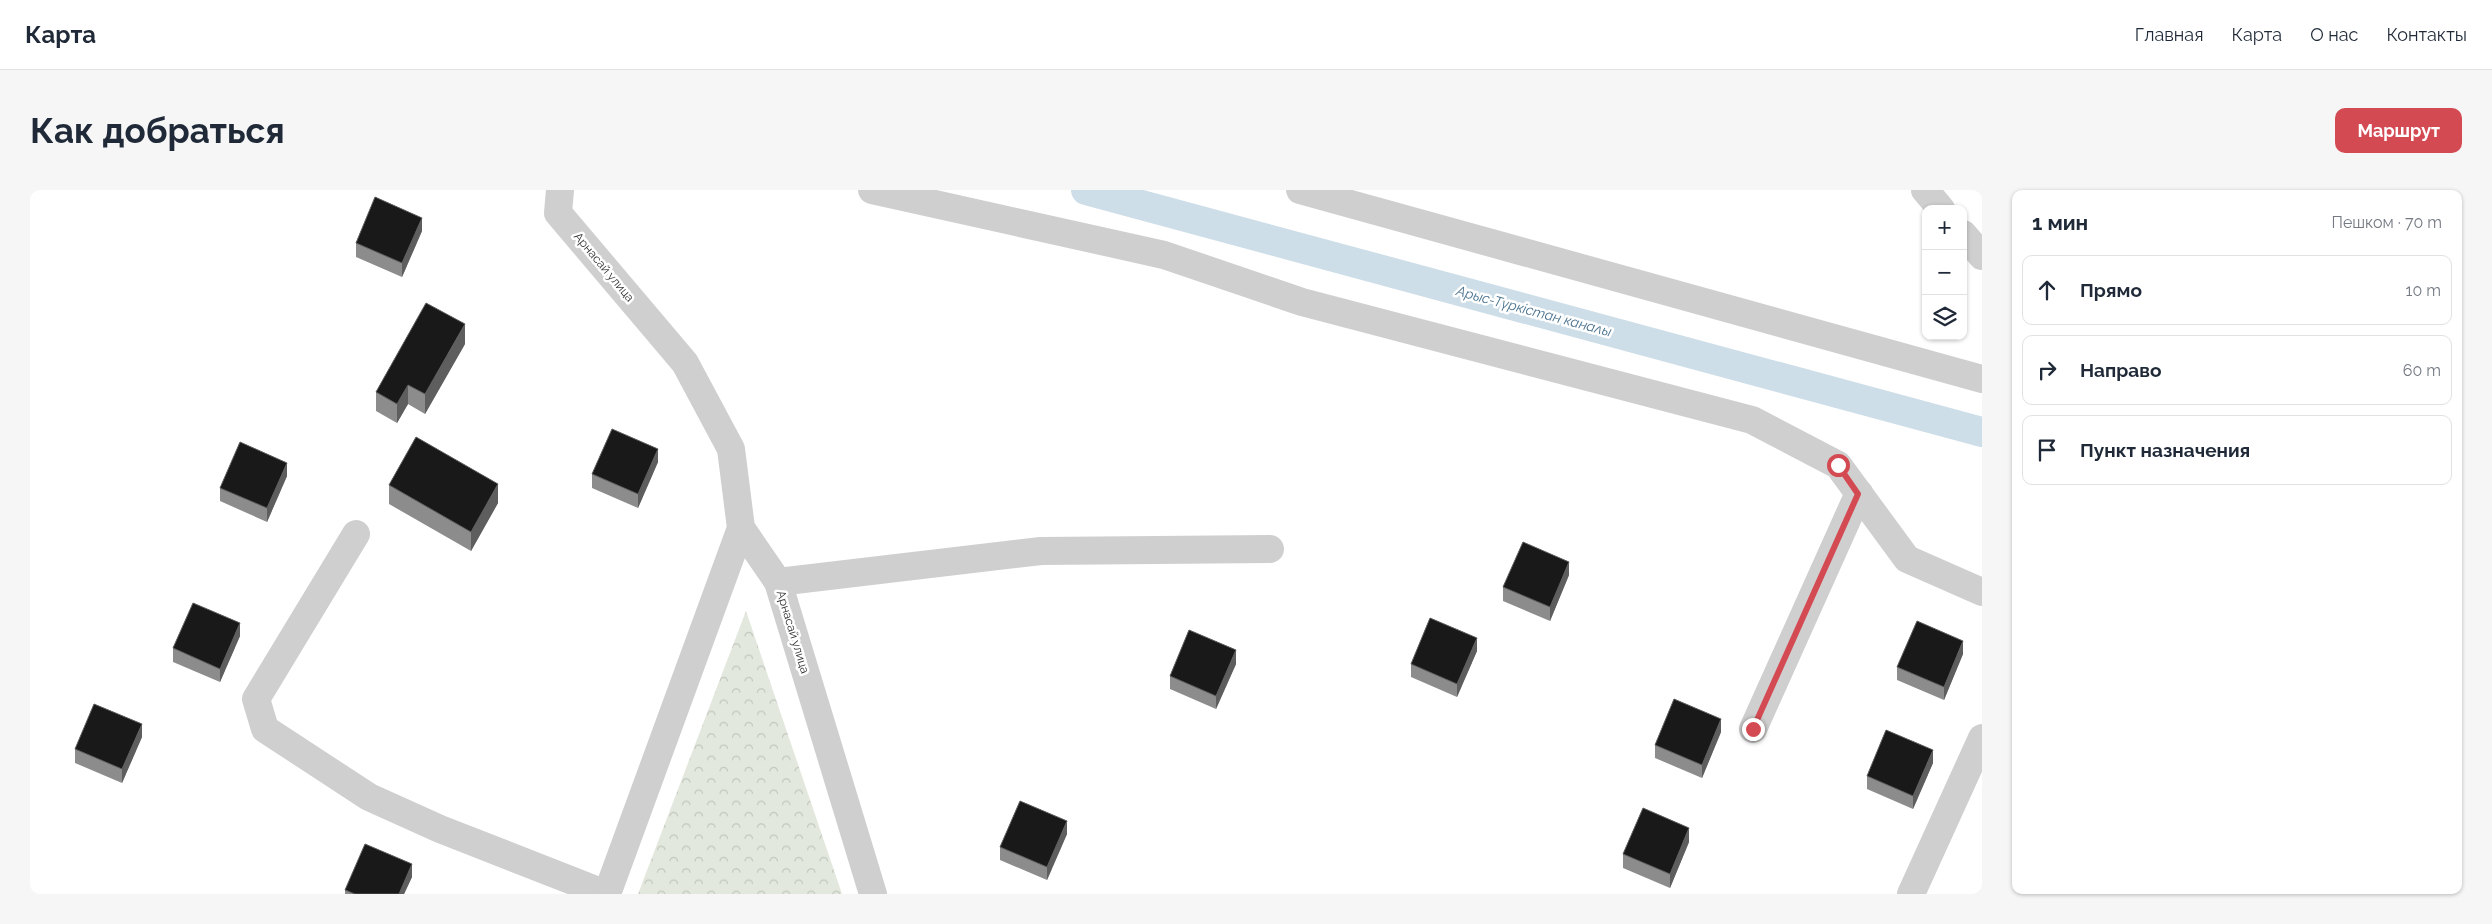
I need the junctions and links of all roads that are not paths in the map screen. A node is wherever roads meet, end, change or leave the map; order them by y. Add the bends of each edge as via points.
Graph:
1 (560, 190) edge
2 (872, 190) edge
3 (1300, 190) edge
4 (1925, 190) edge
5 (1938, 205) edge
6 (1967, 239) edge
7 (1982, 256) edge
8 (1982, 379) edge
9 (1858, 494) junction
10 (741, 528) junction
11 (356, 534) dead end
12 (1270, 549) dead end
13 (778, 582) junction
14 (1982, 592) edge
15 (1753, 729) dead end
16 (1982, 738) edge
17 (606, 894) edge
18 (873, 894) edge
19 (1911, 894) edge

1 - 10 street, Арнасай улица via 558,213 685,363 730,449
2 - 9 street via 1164,255 1302,302 1752,420 1838,465
3 - 8 street
4 - 5 street
6 - 7 street
9 - 14 street via 1907,559
9 - 15 street
10 - 13 street, Арнасай улица
10 - 17 street
11 - 17 street via 256,699 265,729 369,797 440,829
12 - 13 street via 1041,551
13 - 18 street, Арнасай улица
16 - 19 street

